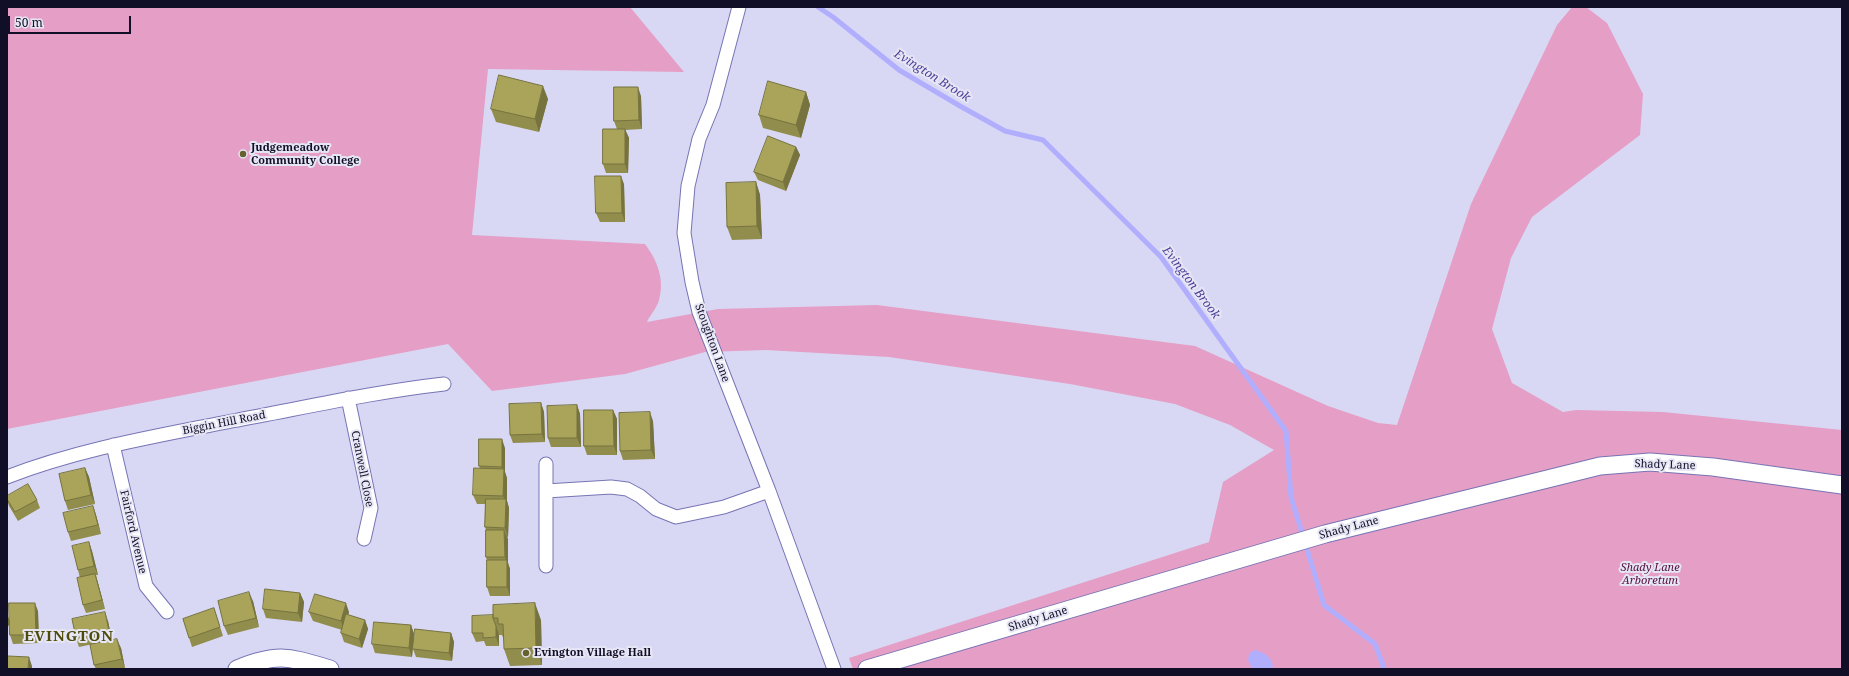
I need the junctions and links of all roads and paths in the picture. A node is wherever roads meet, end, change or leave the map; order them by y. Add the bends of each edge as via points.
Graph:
1 (739, 7) edge
2 (444, 384) dead end
3 (348, 398) junction
4 (113, 445) junction
5 (546, 464) dead end
6 (7, 477) edge
7 (1842, 485) edge
8 (546, 491) junction
9 (769, 491) junction
10 (364, 539) dead end
11 (546, 566) dead end
12 (168, 612) dead end
13 (237, 669) edge
14 (330, 669) edge
15 (834, 669) edge
16 (867, 669) edge

1 - 9 street, Stoughton Lane via 713,105 699,138 688,186 684,233 699,312
2 - 3 street, Biggin Hill Road
3 - 4 street, Biggin Hill Road
3 - 10 street, Cranwell Close via 371,508
4 - 6 street, Biggin Hill Road via 32,467
4 - 12 street, Fairford Avenue via 146,586
5 - 8 street
7 - 16 street, Shady Lane via 1713,466 1650,462 1600,466 1325,534
8 - 9 street via 627,489 656,509 676,517 724,507
8 - 11 street
9 - 15 street, Stoughton Lane
13 - 14 street via 269,658 292,657

